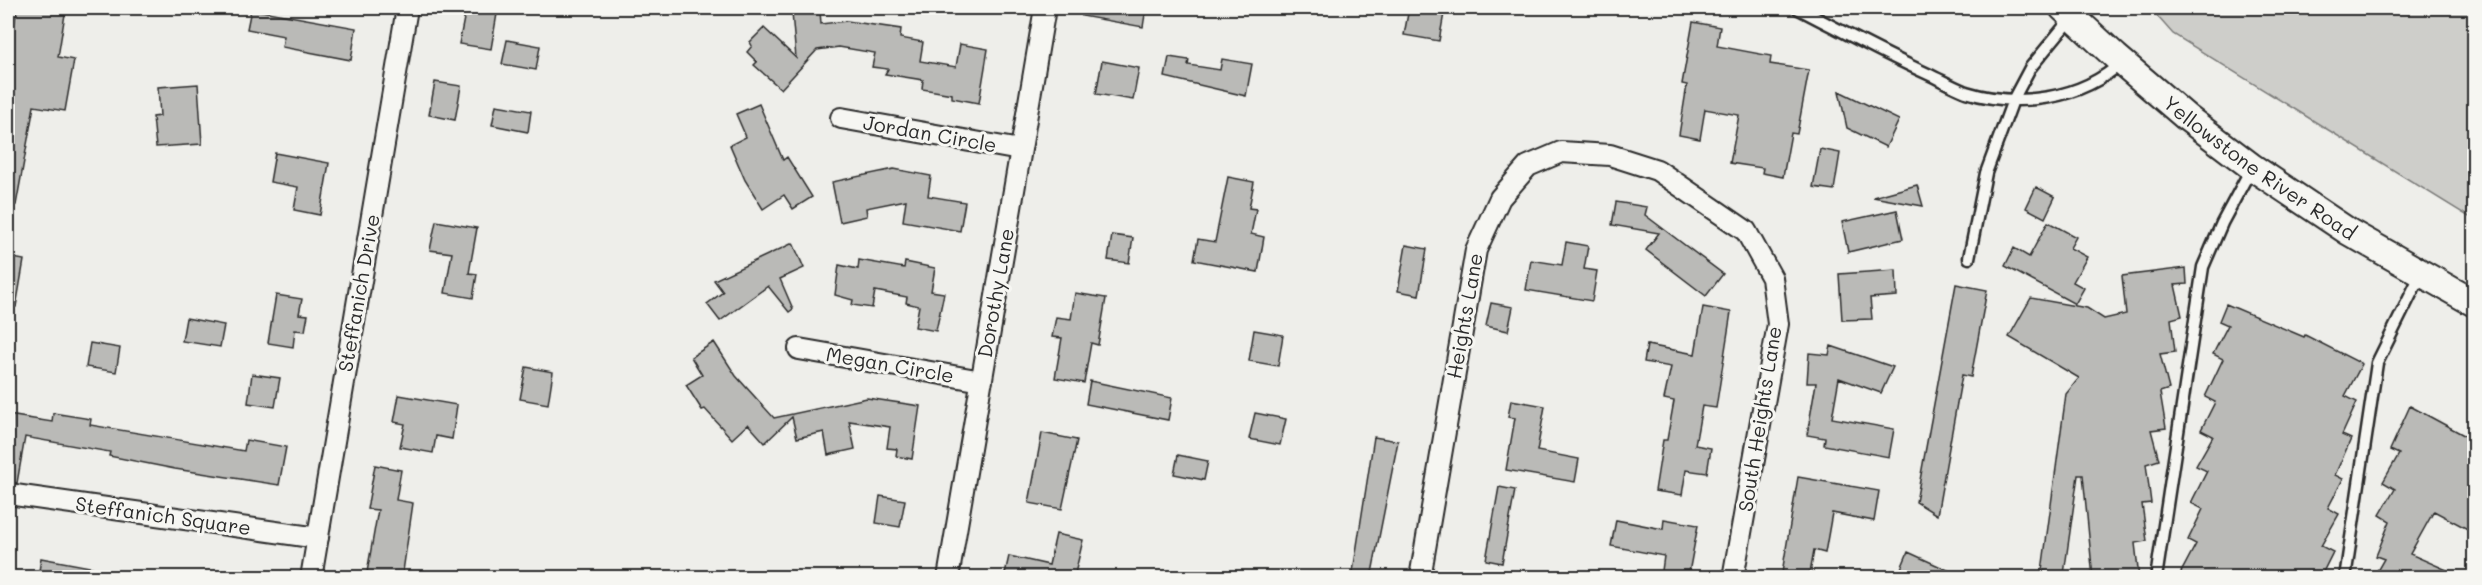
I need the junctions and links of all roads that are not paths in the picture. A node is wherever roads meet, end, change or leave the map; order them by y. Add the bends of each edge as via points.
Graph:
1 (407, 8) edge
2 (1045, 8) edge
3 (1797, 8) edge
4 (2068, 12) edge
5 (2122, 62) junction
6 (2013, 100) junction
7 (841, 118) dead end
8 (1020, 150) junction
9 (2252, 167) junction
10 (1746, 231) joint
11 (1969, 258) dead end
12 (2421, 274) junction
13 (2475, 303) edge
14 (799, 349) dead end
15 (982, 381) junction
16 (8, 494) edge
17 (318, 538) junction
18 (311, 578) edge
19 (948, 578) edge
20 (1420, 578) edge
21 (1733, 578) edge
22 (2156, 578) edge
23 (2345, 578) edge

1 - 17 street, Steffanich Drive
2 - 8 street, Dorothy Lane
3 - 6 lane via 1966,92
4 - 5 street, Yellowstone River Road
4 - 6 lane
5 - 6 lane via 2070,93
5 - 9 street, Yellowstone River Road
6 - 11 lane via 1986,173
7 - 8 street, Jordan Circle
8 - 15 street, Dorothy Lane
9 - 12 street, Yellowstone River Road via 2340,227
9 - 22 lane via 2203,267
10 - 20 street, Heights Lane via 1657,170 1610,155 1561,152 1528,166 1500,198 1476,250
10 - 21 street, South Heights Lane via 1772,278 1778,324
12 - 13 street, Yellowstone River Road
12 - 23 lane via 2377,363
14 - 15 street, Megan Circle
15 - 19 street, Dorothy Lane
16 - 17 street, Steffanich Square
17 - 18 street, Steffanich Drive

